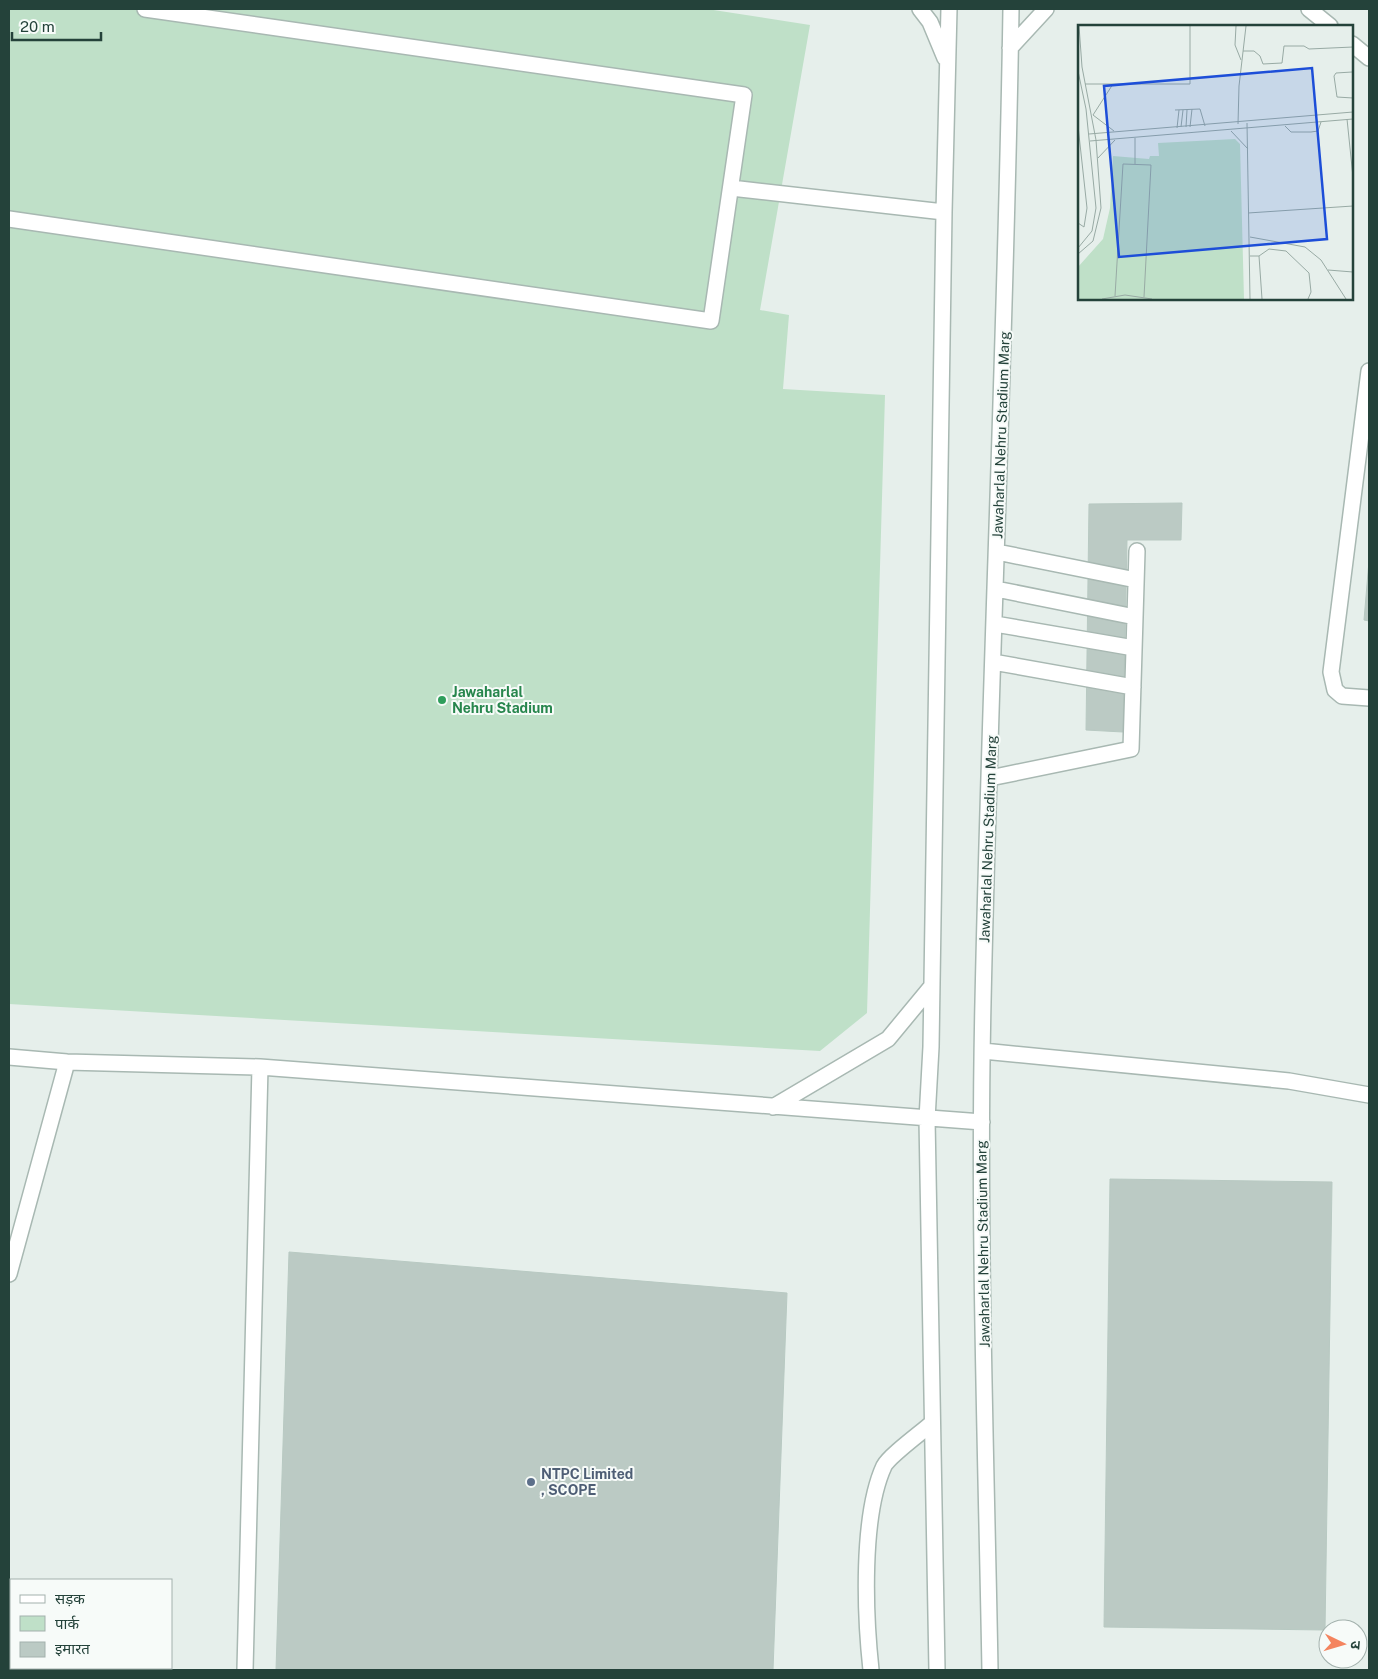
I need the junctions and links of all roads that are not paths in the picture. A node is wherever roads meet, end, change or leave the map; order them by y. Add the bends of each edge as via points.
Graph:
1 (145, 9) edge
2 (920, 9) edge
3 (949, 9) edge
4 (1011, 9) edge
5 (1046, 9) edge
6 (1309, 9) edge
7 (1329, 25) edge
8 (1353, 45) edge
9 (1010, 48) junction
10 (1369, 58) edge
11 (947, 64) junction
12 (730, 188) junction
13 (944, 212) junction
14 (9, 219) edge
15 (1369, 371) edge
16 (1137, 551) dead end
17 (997, 552) junction
18 (1136, 580) junction
19 (996, 589) junction
20 (1135, 618) junction
21 (995, 624) junction
22 (1134, 648) junction
23 (993, 662) junction
24 (1133, 687) junction
25 (1369, 698) edge
26 (990, 778) junction
27 (931, 988) junction
28 (982, 1051) junction
29 (9, 1057) edge
30 (67, 1062) junction
31 (260, 1067) junction
32 (1369, 1095) edge
33 (773, 1107) junction
34 (927, 1118) junction
35 (982, 1122) junction
36 (9, 1274) edge
37 (932, 1423) junction
38 (245, 1670) edge
39 (871, 1670) edge
40 (937, 1670) edge
41 (990, 1670) edge

1 - 12 street via 744,95
2 - 11 street via 930,22
3 - 11 street
4 - 9 street, Jawaharlal Nehru Stadium Marg
5 - 9 street
6 - 7 street
8 - 10 street
9 - 17 street, Jawaharlal Nehru Stadium Marg
11 - 13 street
12 - 13 street
12 - 14 street via 711,321
13 - 27 street
15 - 25 street via 1331,672 1335,690 1342,696
16 - 18 street
17 - 18 street
17 - 19 street, Jawaharlal Nehru Stadium Marg
18 - 20 street
19 - 20 street
19 - 21 street, Jawaharlal Nehru Stadium Marg
20 - 22 street
21 - 22 street
21 - 23 street, Jawaharlal Nehru Stadium Marg
22 - 24 street
23 - 24 street
23 - 26 street, Jawaharlal Nehru Stadium Marg
24 - 26 street via 1131,749
26 - 28 street, Jawaharlal Nehru Stadium Marg
27 - 33 street via 888,1039
27 - 34 street
28 - 32 street via 1289,1081
28 - 35 street, Jawaharlal Nehru Stadium Marg
29 - 30 street
30 - 31 street
30 - 36 street
31 - 33 street
31 - 38 street
33 - 34 street
34 - 35 street
34 - 37 street
35 - 41 street, Jawaharlal Nehru Stadium Marg
37 - 39 street via 885,1464 870,1510 866,1624
37 - 40 street

